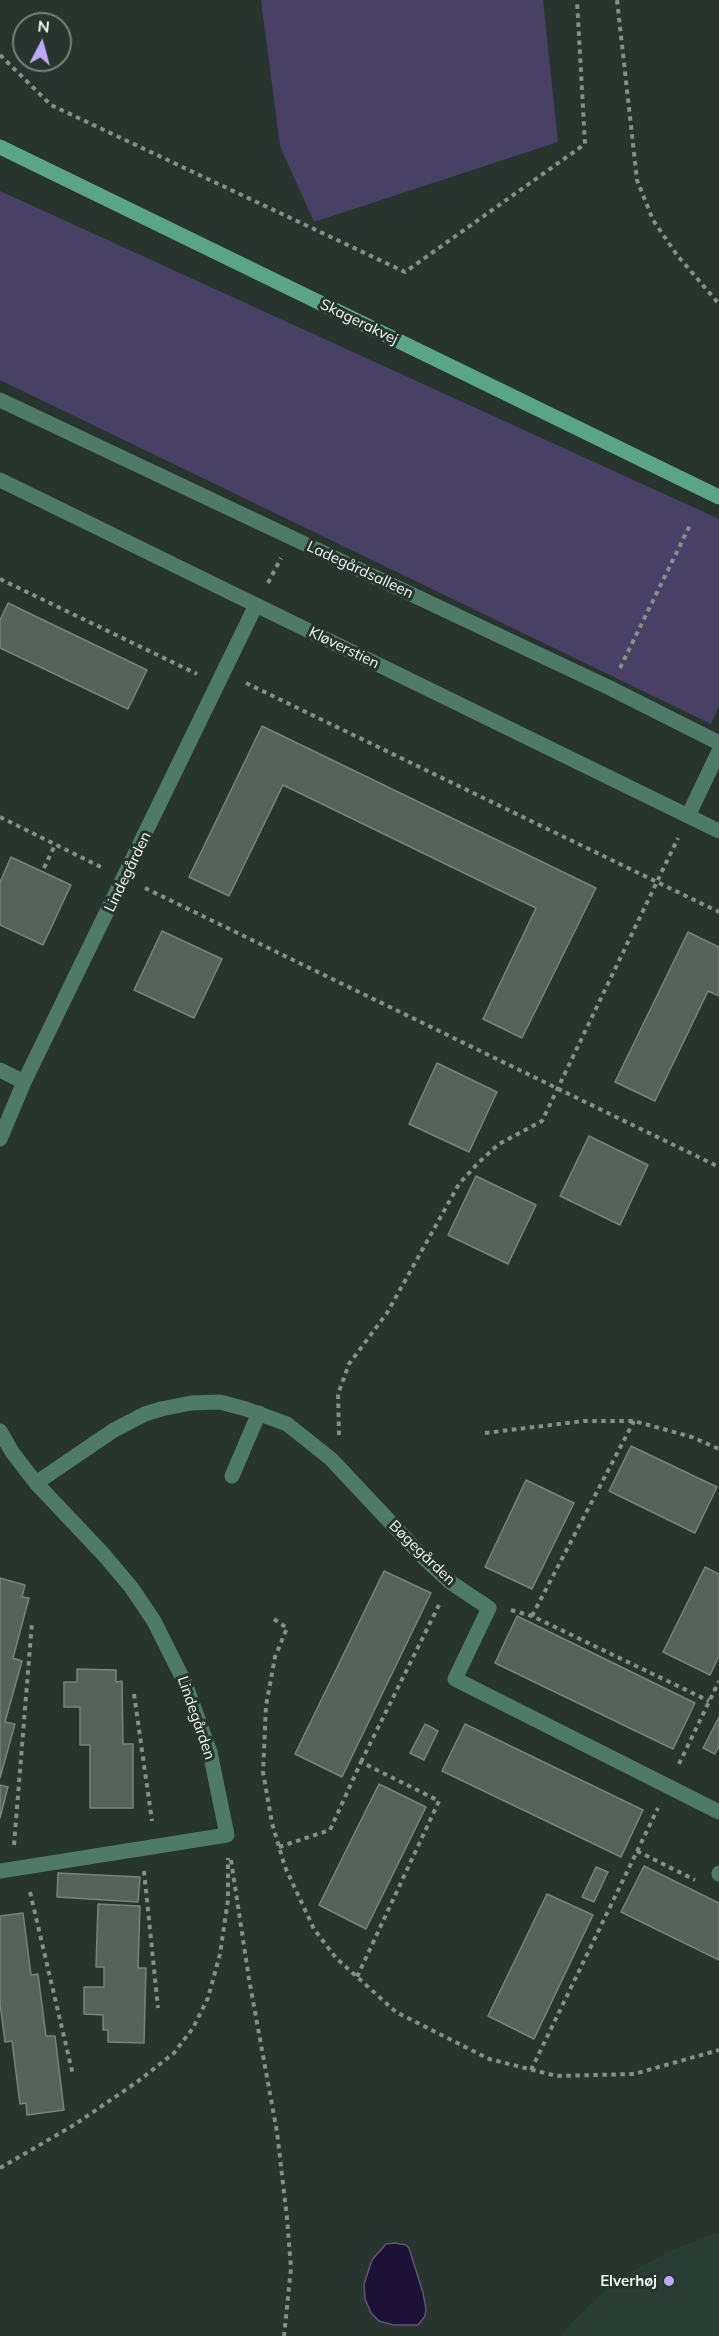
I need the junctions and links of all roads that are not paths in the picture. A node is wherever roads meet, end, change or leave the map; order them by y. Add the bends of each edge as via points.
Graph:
1 (0, 147) edge
2 (0, 399) edge
3 (0, 480) edge
4 (719, 497) edge
5 (256, 605) junction
6 (719, 743) edge
7 (719, 751) edge
8 (688, 816) junction
9 (719, 831) edge
10 (0, 1070) edge
11 (24, 1082) junction
12 (0, 1139) edge
13 (259, 1413) junction
14 (0, 1431) edge
15 (232, 1476) dead end
16 (36, 1483) junction
17 (719, 1812) edge
18 (12, 1869) edge

1 - 4 street, Skagerakvej
2 - 6 street, Ladegårdsalleen
3 - 5 street, Kløverstien
5 - 8 street, Kløverstien
5 - 11 street, Lindegården
7 - 8 street
8 - 9 street, Kløverstien
10 - 11 street
11 - 12 street, Lindegården
13 - 15 street
13 - 16 street, Bøgegården via 213,1402 145,1414 114,1430
13 - 17 street, Bøgegården via 287,1424 324,1454 422,1556 450,1582 489,1608 455,1679
14 - 16 street, Lindegården
16 - 18 street, Lindegården via 131,1587 160,1631 185,1683 210,1752 227,1836

